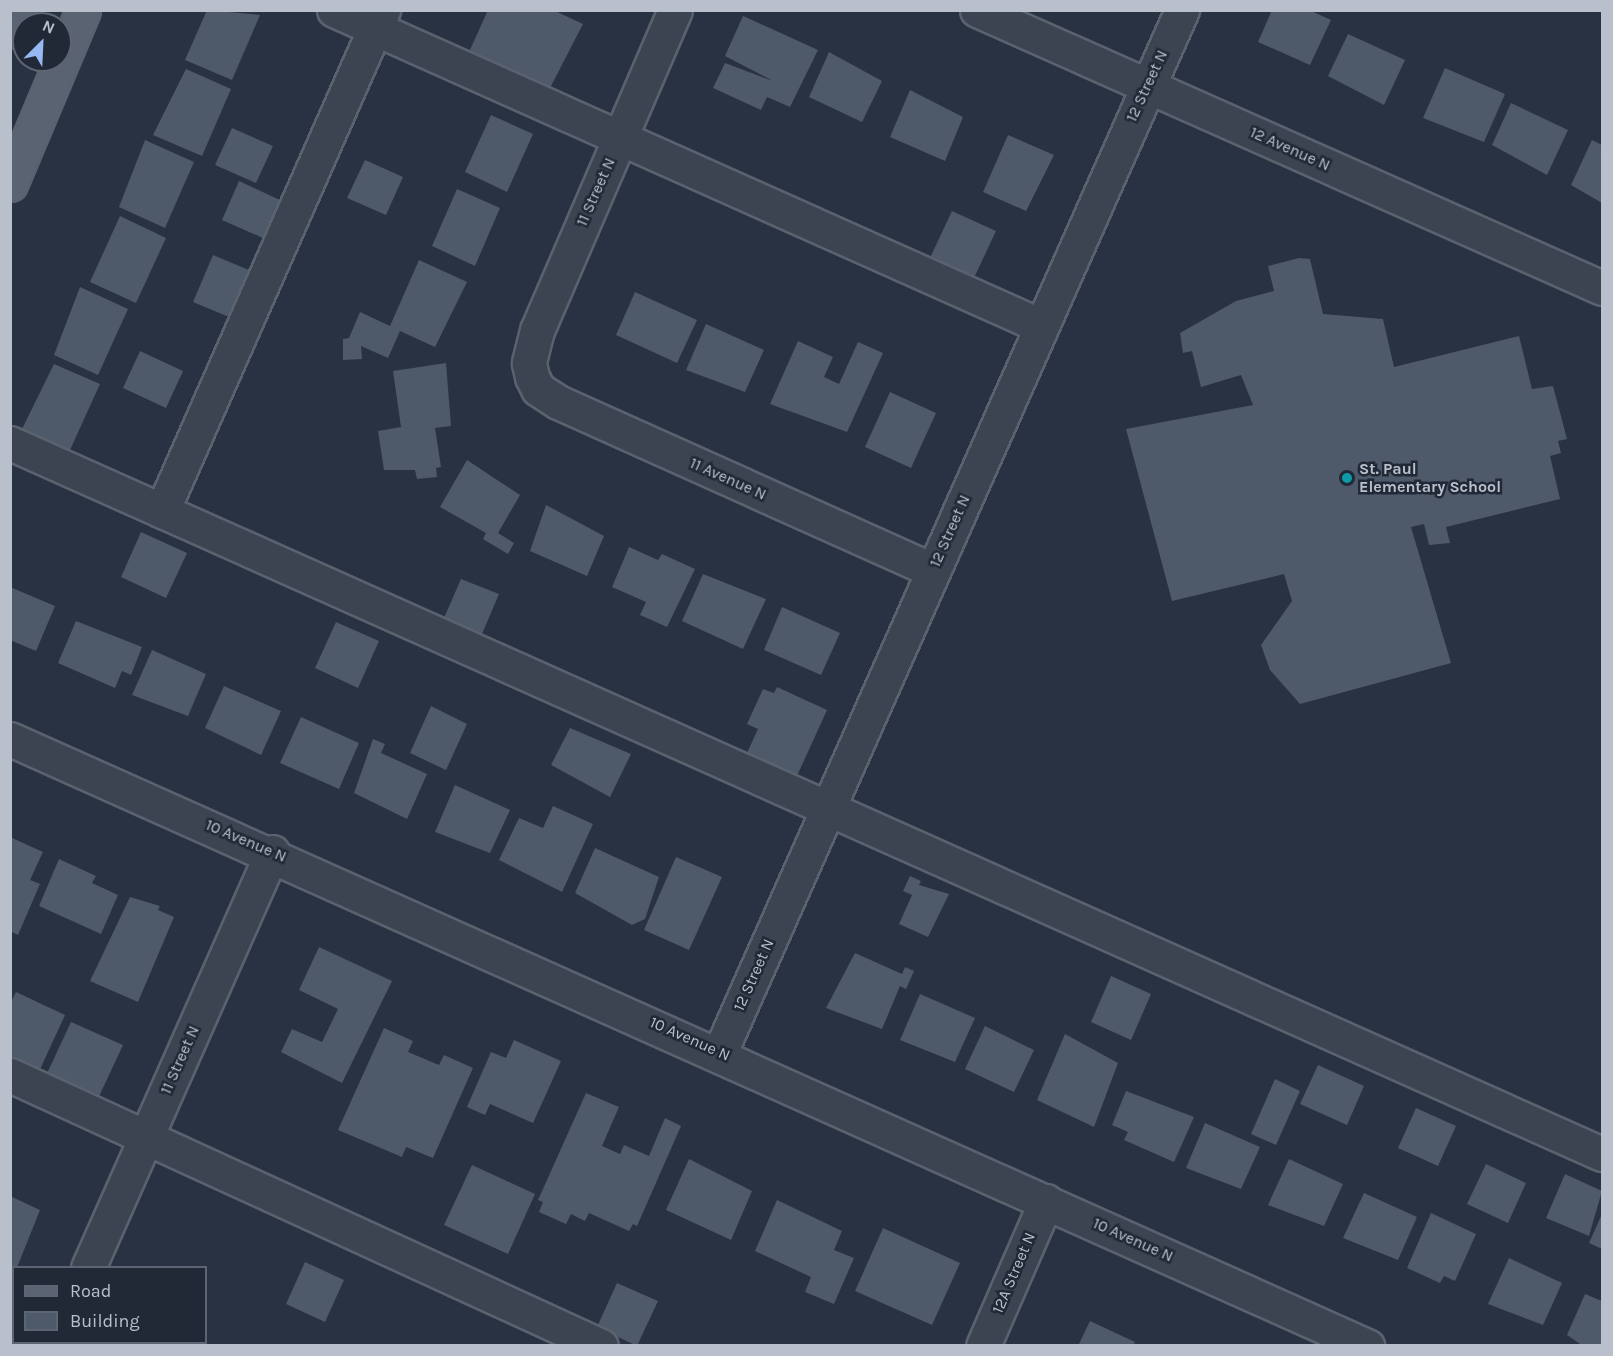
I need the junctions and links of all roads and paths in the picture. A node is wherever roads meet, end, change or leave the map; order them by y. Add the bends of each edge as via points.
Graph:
1 (20, 10) edge
2 (83, 10) edge
3 (334, 10) edge
4 (675, 10) edge
5 (977, 10) edge
6 (1182, 10) edge
7 (379, 19) edge
8 (10, 31) edge
9 (1147, 85) junction
10 (620, 139) junction
11 (10, 184) edge
12 (1602, 288) edge
13 (1041, 326) junction
14 (532, 377) joint
15 (10, 443) edge
16 (162, 511) junction
17 (932, 570) junction
18 (10, 740) edge
19 (828, 810) junction
20 (272, 852) junction
21 (720, 1052) junction
22 (10, 1075) edge
23 (145, 1140) junction
24 (1602, 1154) edge
25 (1046, 1201) junction
26 (88, 1266) edge
27 (601, 1346) edge
28 (983, 1346) edge
29 (1367, 1346) edge

1 - 8 main road
2 - 11 main road
3 - 7 street
4 - 10 street, 11 Street N
5 - 9 street, 12 Avenue N
6 - 9 street, 12 Street N
7 - 10 street
7 - 16 street
9 - 12 street, 12 Avenue N
9 - 13 street, 12 Street N
10 - 13 street
10 - 14 street, 11 Street N via 537,330 529,363
13 - 17 street, 12 Street N
14 - 17 street, 11 Avenue N via 538,389 558,402
15 - 16 street
16 - 19 street
17 - 19 street, 12 Street N
18 - 20 street, 10 Avenue N
19 - 21 street, 12 Street N
19 - 24 street
20 - 21 street, 10 Avenue N
20 - 23 street, 11 Street N
21 - 25 street, 10 Avenue N
22 - 23 street
23 - 26 street, 11 Street N
23 - 27 street
25 - 28 street, 12A Street N
25 - 29 street, 10 Avenue N

